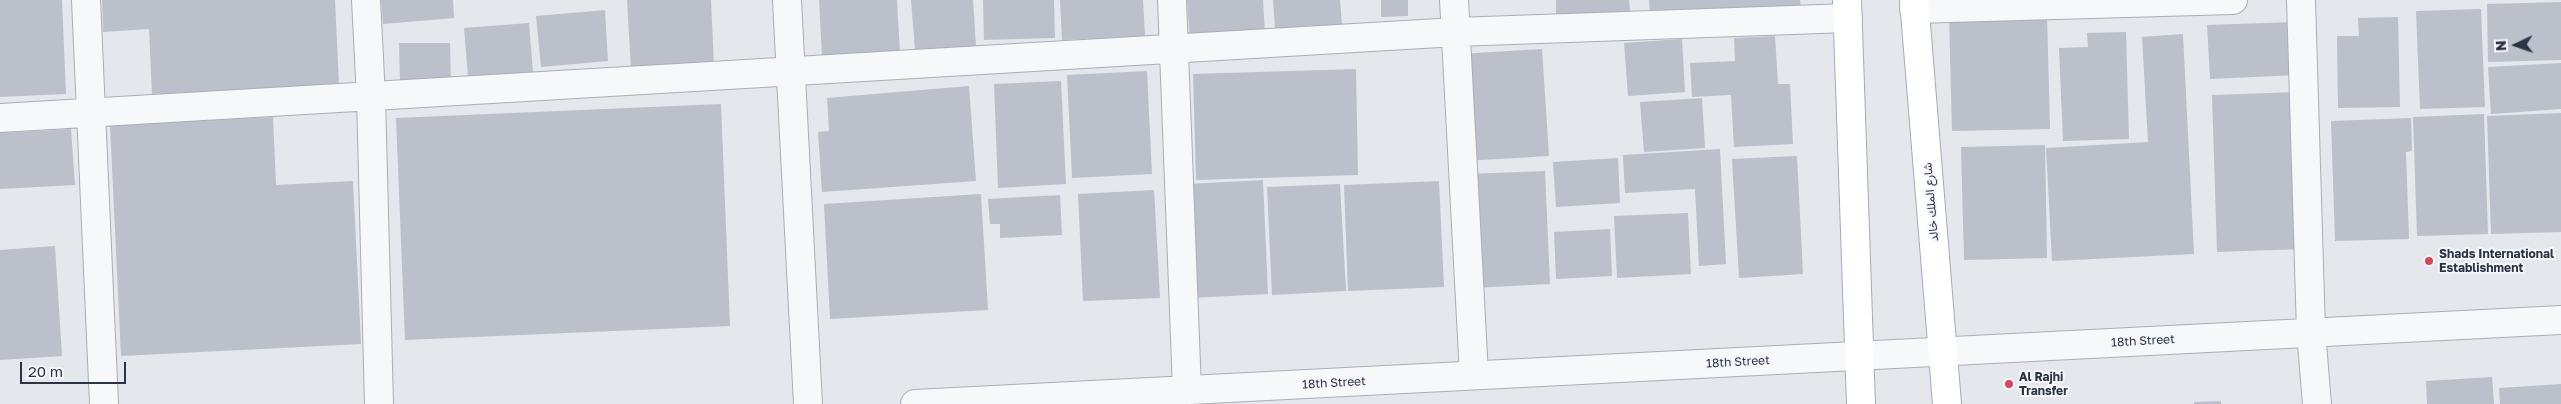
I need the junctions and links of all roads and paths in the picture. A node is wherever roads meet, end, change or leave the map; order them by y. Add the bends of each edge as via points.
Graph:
1 (86, 0) edge
2 (366, 0) edge
3 (788, 0) edge
4 (1172, 0) edge
5 (1454, 0) edge
6 (2233, 0) edge
7 (2300, 0) edge
8 (1914, 4) edge
9 (1847, 9) edge
10 (1456, 32) junction
11 (1174, 50) junction
12 (790, 72) junction
13 (371, 97) junction
14 (92, 112) junction
15 (0, 118) edge
16 (2561, 320) edge
17 (2311, 332) junction
18 (1943, 351) junction
19 (1858, 356) junction
20 (1474, 376) junction
21 (1187, 390) junction
22 (982, 402) edge
23 (104, 404) edge
24 (379, 404) edge
25 (808, 404) edge
26 (915, 404) edge
27 (1861, 404) edge
28 (1946, 404) edge
29 (2317, 404) edge

1 - 14 street
2 - 13 street
3 - 12 street
4 - 11 street
5 - 10 street
6 - 8 street
7 - 17 street
8 - 18 main road, شارع الملك خالد
9 - 10 street
9 - 19 main road
10 - 11 street
10 - 20 street
11 - 12 street
11 - 21 street
12 - 13 street
12 - 25 street
13 - 14 street
13 - 24 street
14 - 15 street
14 - 23 street
16 - 17 street, 18th Street
17 - 18 street, 18th Street
17 - 29 street
18 - 19 street, 18th Street
18 - 28 main road, شارع الملك خالد
19 - 20 street, 18th Street
19 - 27 main road
20 - 21 street, 18th Street
21 - 22 street, 18th Street
22 - 26 street, 18th Street

